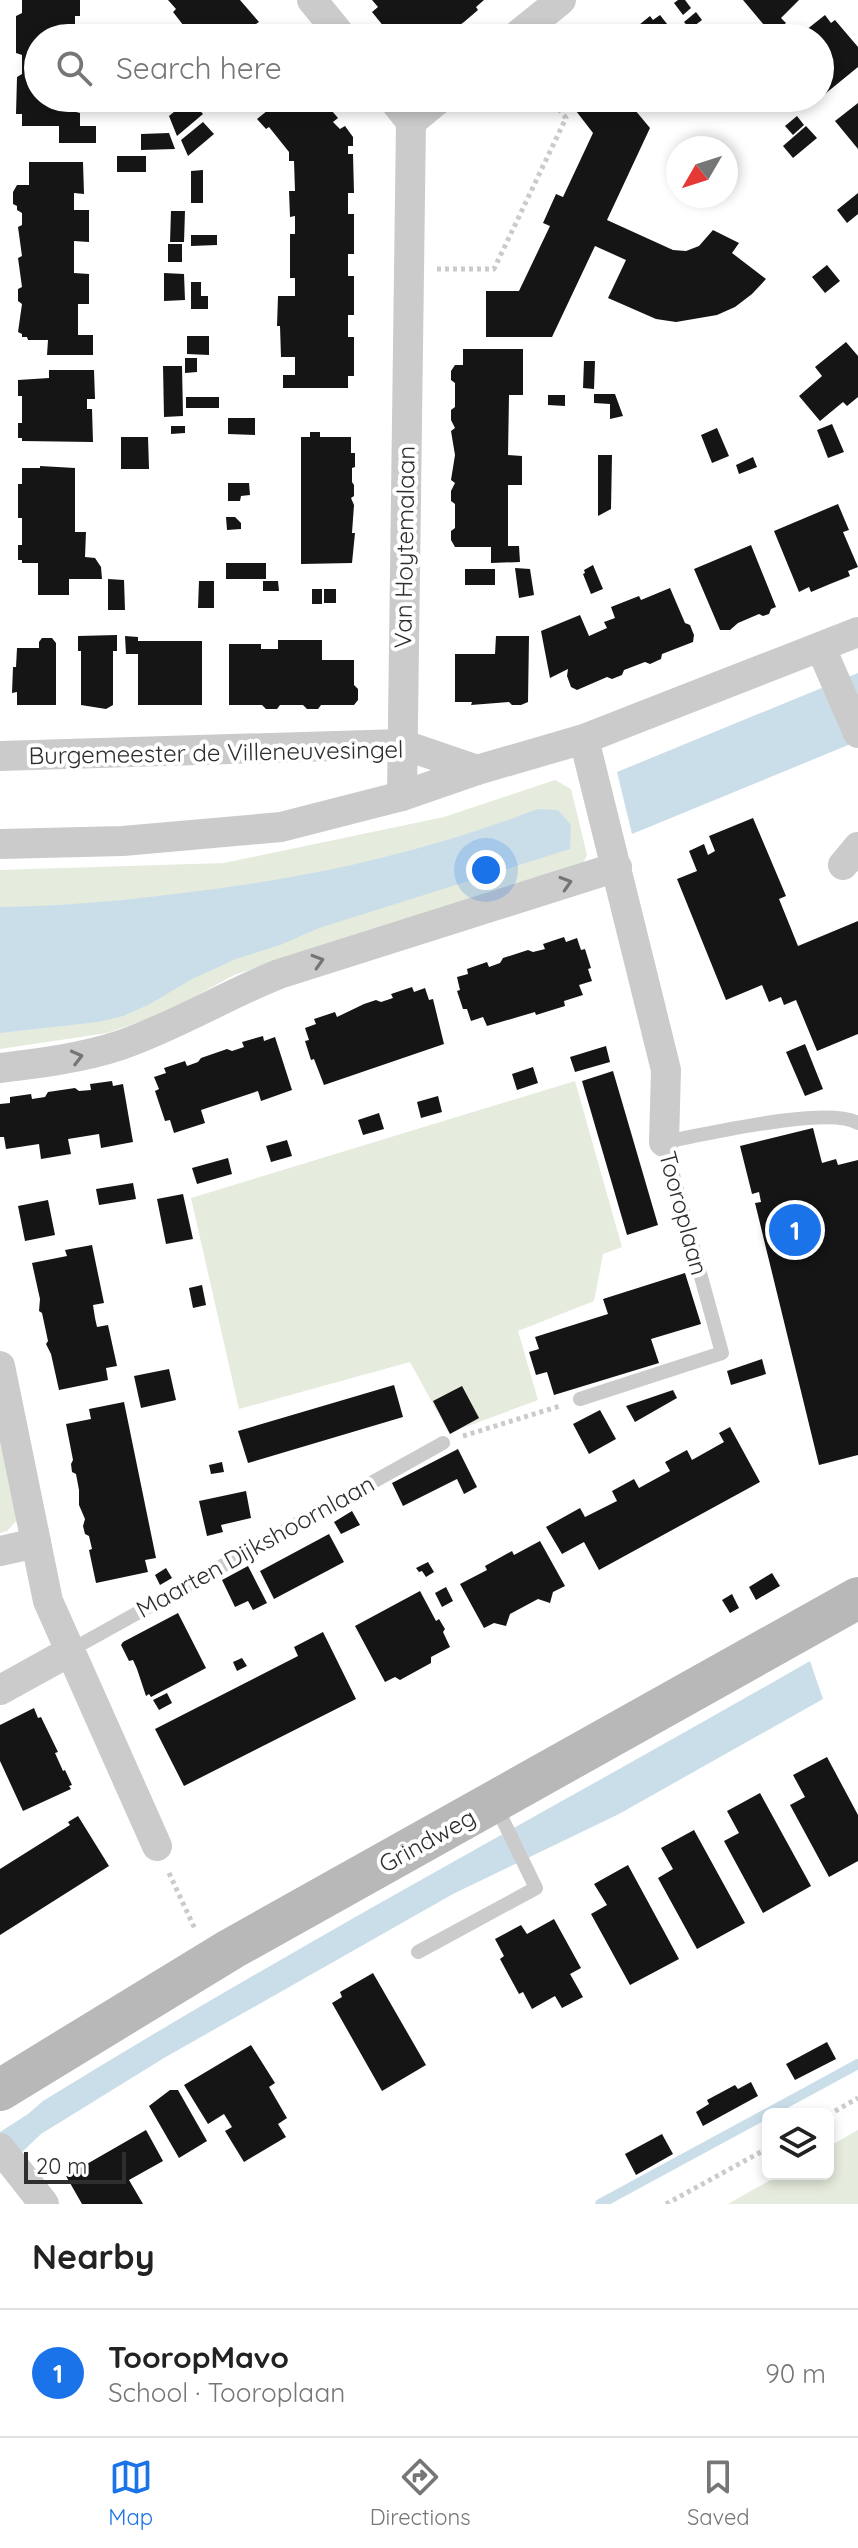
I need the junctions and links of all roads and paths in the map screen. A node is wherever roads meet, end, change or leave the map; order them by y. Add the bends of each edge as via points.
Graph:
1 (312, 0) edge
2 (561, 0) edge
3 (332, 24) edge
4 (531, 24) edge
5 (403, 112) edge
6 (423, 112) edge
7 (561, 112) edge
8 (411, 122) junction
9 (408, 283) junction
10 (858, 632) edge
11 (828, 661) junction
12 (858, 733) edge
13 (584, 739) junction
14 (401, 744) junction
15 (0, 756) edge
16 (477, 770) junction
17 (402, 796) junction
18 (0, 844) edge
19 (615, 857) junction
20 (0, 1068) edge
21 (858, 1123) edge
22 (664, 1142) junction
23 (0, 1366) edge
24 (580, 1399) joint
25 (443, 1443) joint
26 (36, 1543) junction
27 (0, 1551) edge
28 (858, 1598) edge
29 (69, 1652) junction
30 (0, 1690) edge
31 (500, 1814) junction
32 (157, 1846) joint
33 (197, 1933) dead end
34 (418, 1952) dead end
35 (0, 2090) edge
36 (858, 2098) edge
37 (834, 2112) edge
38 (0, 2148) edge
39 (762, 2151) edge
40 (36, 2193) edge
41 (666, 2204) edge

1 - 3 street
2 - 4 street
5 - 8 street
6 - 8 street
7 - 9 path via 566,118 494,269
8 - 9 street, Van Hoytemalaan
9 - 14 street, Van Hoytemalaan
10 - 11 street, Burgemeester de Villeneuvesingel
11 - 12 street
11 - 13 street, Burgemeester de Villeneuvesingel
13 - 16 street, Burgemeester de Villeneuvesingel
13 - 19 street, Tooroplaan
14 - 15 street, Burgemeester de Villeneuvesingel
14 - 16 street, Burgemeester de Villeneuvesingel
14 - 17 street, Van Hoytemalaan
16 - 17 street, Burgemeester de Villeneuvesingel
17 - 18 street, Burgemeester de Villeneuvesingel via 281,827 123,841
20 -> 19 street via 119,1046 279,974
19 - 22 street, Tooroplaan via 666,1070
21 - 22 lane via 850,1117 821,1116
22 - 24 lane, Tooroplaan via 722,1353
23 - 26 street
24 - 25 path
25 - 29 lane, Maarten Dijkshoornlaan
26 - 27 street
26 - 29 street via 48,1601
28 - 31 street, Grindweg
29 - 30 street
29 - 32 street
31 - 34 lane via 536,1888
31 - 35 street, Grindweg via 231,1949
32 - 33 path
36 - 37 path
38 - 40 street
39 - 41 path

